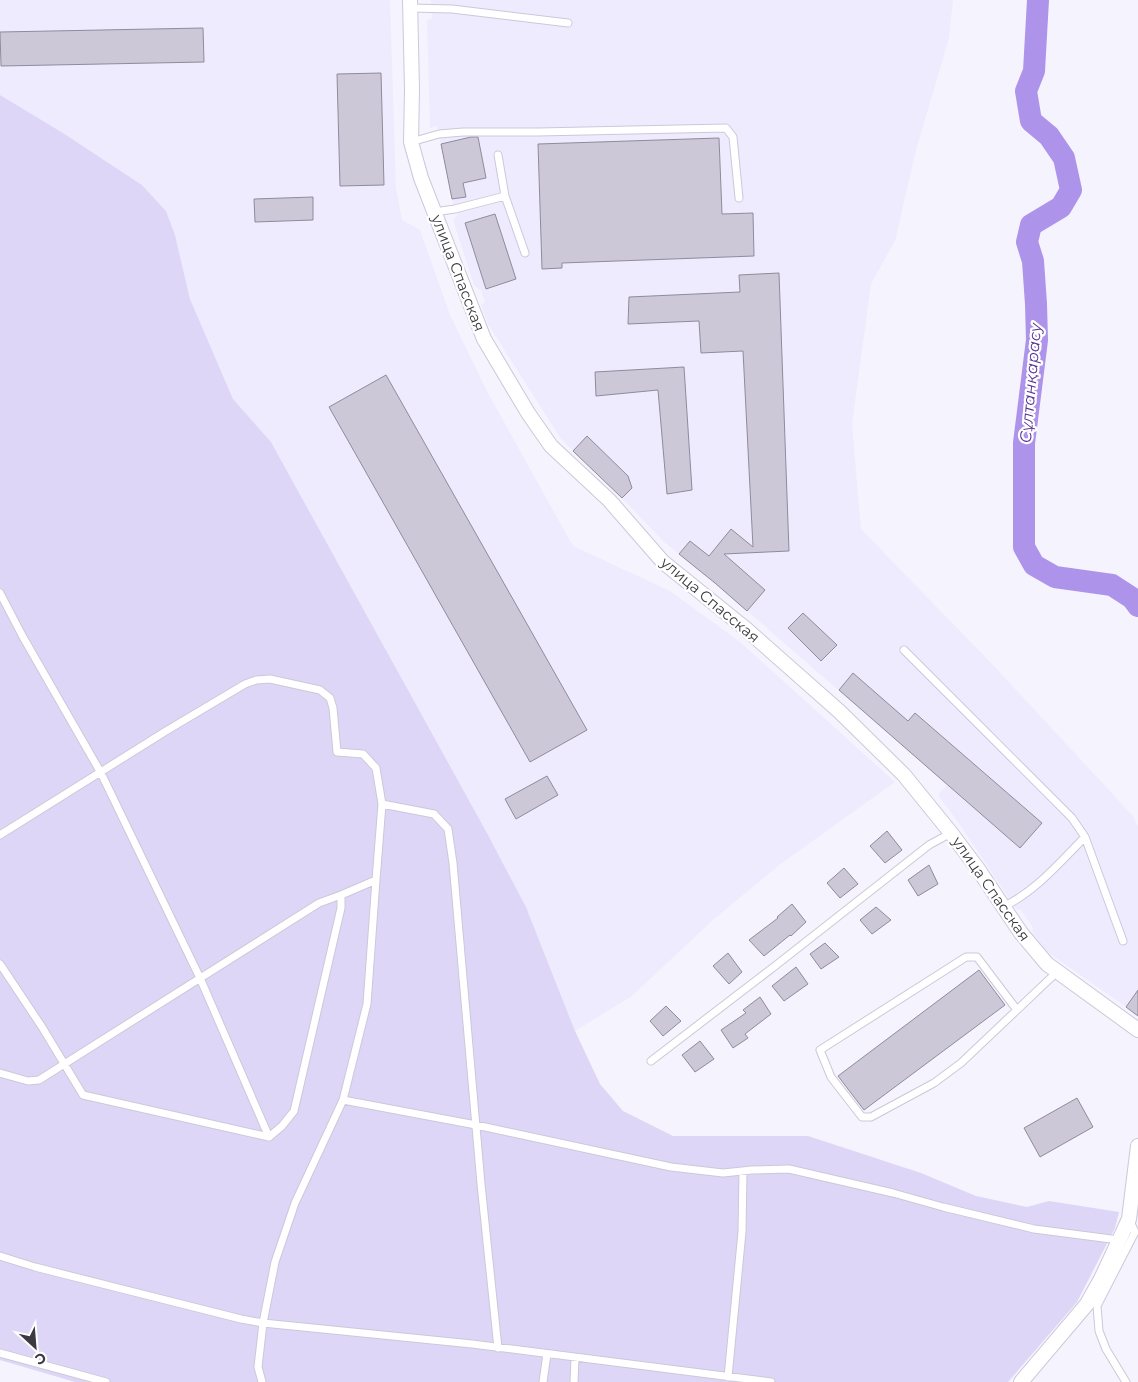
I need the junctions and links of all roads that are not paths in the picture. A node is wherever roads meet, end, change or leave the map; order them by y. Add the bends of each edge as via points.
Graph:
1 (410, 4) edge
2 (568, 23) dead end
3 (411, 142) junction
4 (498, 155) dead end
5 (505, 196) junction
6 (739, 198) dead end
7 (434, 212) junction
8 (526, 253) dead end
9 (0, 593) edge
10 (904, 650) dead end
11 (101, 773) junction
12 (382, 804) junction
13 (951, 832) junction
14 (0, 835) edge
15 (1085, 837) junction
16 (376, 880) junction
17 (340, 895) junction
18 (1003, 907) junction
19 (1123, 941) dead end
20 (0, 964) edge
21 (1057, 972) junction
22 (200, 978) junction
23 (1017, 1010) junction
24 (1138, 1030) edge
25 (651, 1061) dead end
26 (65, 1064) junction
27 (0, 1073) edge
28 (343, 1100) junction
29 (476, 1125) junction
30 (268, 1136) junction
31 (1138, 1146) edge
32 (743, 1171) junction
33 (1129, 1219) junction
34 (1120, 1240) junction
35 (0, 1256) edge
36 (263, 1323) junction
37 (498, 1348) junction
38 (0, 1353) edge
39 (547, 1354) junction
40 (575, 1358) junction
41 (728, 1377) junction
42 (106, 1382) edge
43 (262, 1382) edge
44 (543, 1382) edge
45 (574, 1382) edge
46 (771, 1382) edge
47 (1020, 1382) edge
48 (1126, 1382) edge

1 - 2 lane
1 - 3 street, улица Спасская
3 - 6 lane via 439,134 463,132 726,128 733,137
3 - 7 street, улица Спасская
4 - 5 lane
5 - 7 lane
5 - 8 lane
7 - 13 street, улица Спасская via 484,339 551,446 609,500 663,562 746,629 840,712 904,776
9 - 11 lane
10 - 15 lane via 1072,818
11 - 12 lane via 245,684 270,679 320,690 330,698 337,752 363,754 376,768
11 - 14 lane
11 - 22 lane
12 - 16 lane
12 - 29 lane via 434,814 448,830
13 - 18 street, улица Спасская
13 - 25 lane via 929,845
15 - 18 lane via 1033,888
15 - 19 lane
16 - 17 lane
16 - 28 lane via 367,1004
17 - 22 lane via 319,903
17 - 30 lane via 341,908 294,1111
18 - 21 street, улица Спасская via 1026,940
20 - 26 lane
21 - 23 lane
21 - 24 street, улица Спасская
22 - 26 lane
22 - 30 lane
23 - 23 lane via 961,1064 871,1117 862,1117 831,1077 820,1050 966,957 977,957
26 - 27 lane via 39,1080 28,1081
26 - 30 lane via 83,1095
28 - 29 lane
28 - 36 lane via 295,1203 275,1262
29 - 32 lane via 672,1167 723,1173
29 - 37 lane
31 - 33 street
32 - 34 lane via 789,1169 1034,1229
32 - 41 lane via 742,1232
33 - 34 street
33 - 48 lane via 1135,1232 1097,1306 1099,1331
34 - 47 street via 1087,1304
35 - 36 lane
36 - 37 lane
36 - 43 lane via 258,1367
37 - 39 lane
38 - 42 lane
39 - 40 lane
39 - 44 lane
40 - 41 lane
40 - 45 lane
41 - 46 lane

